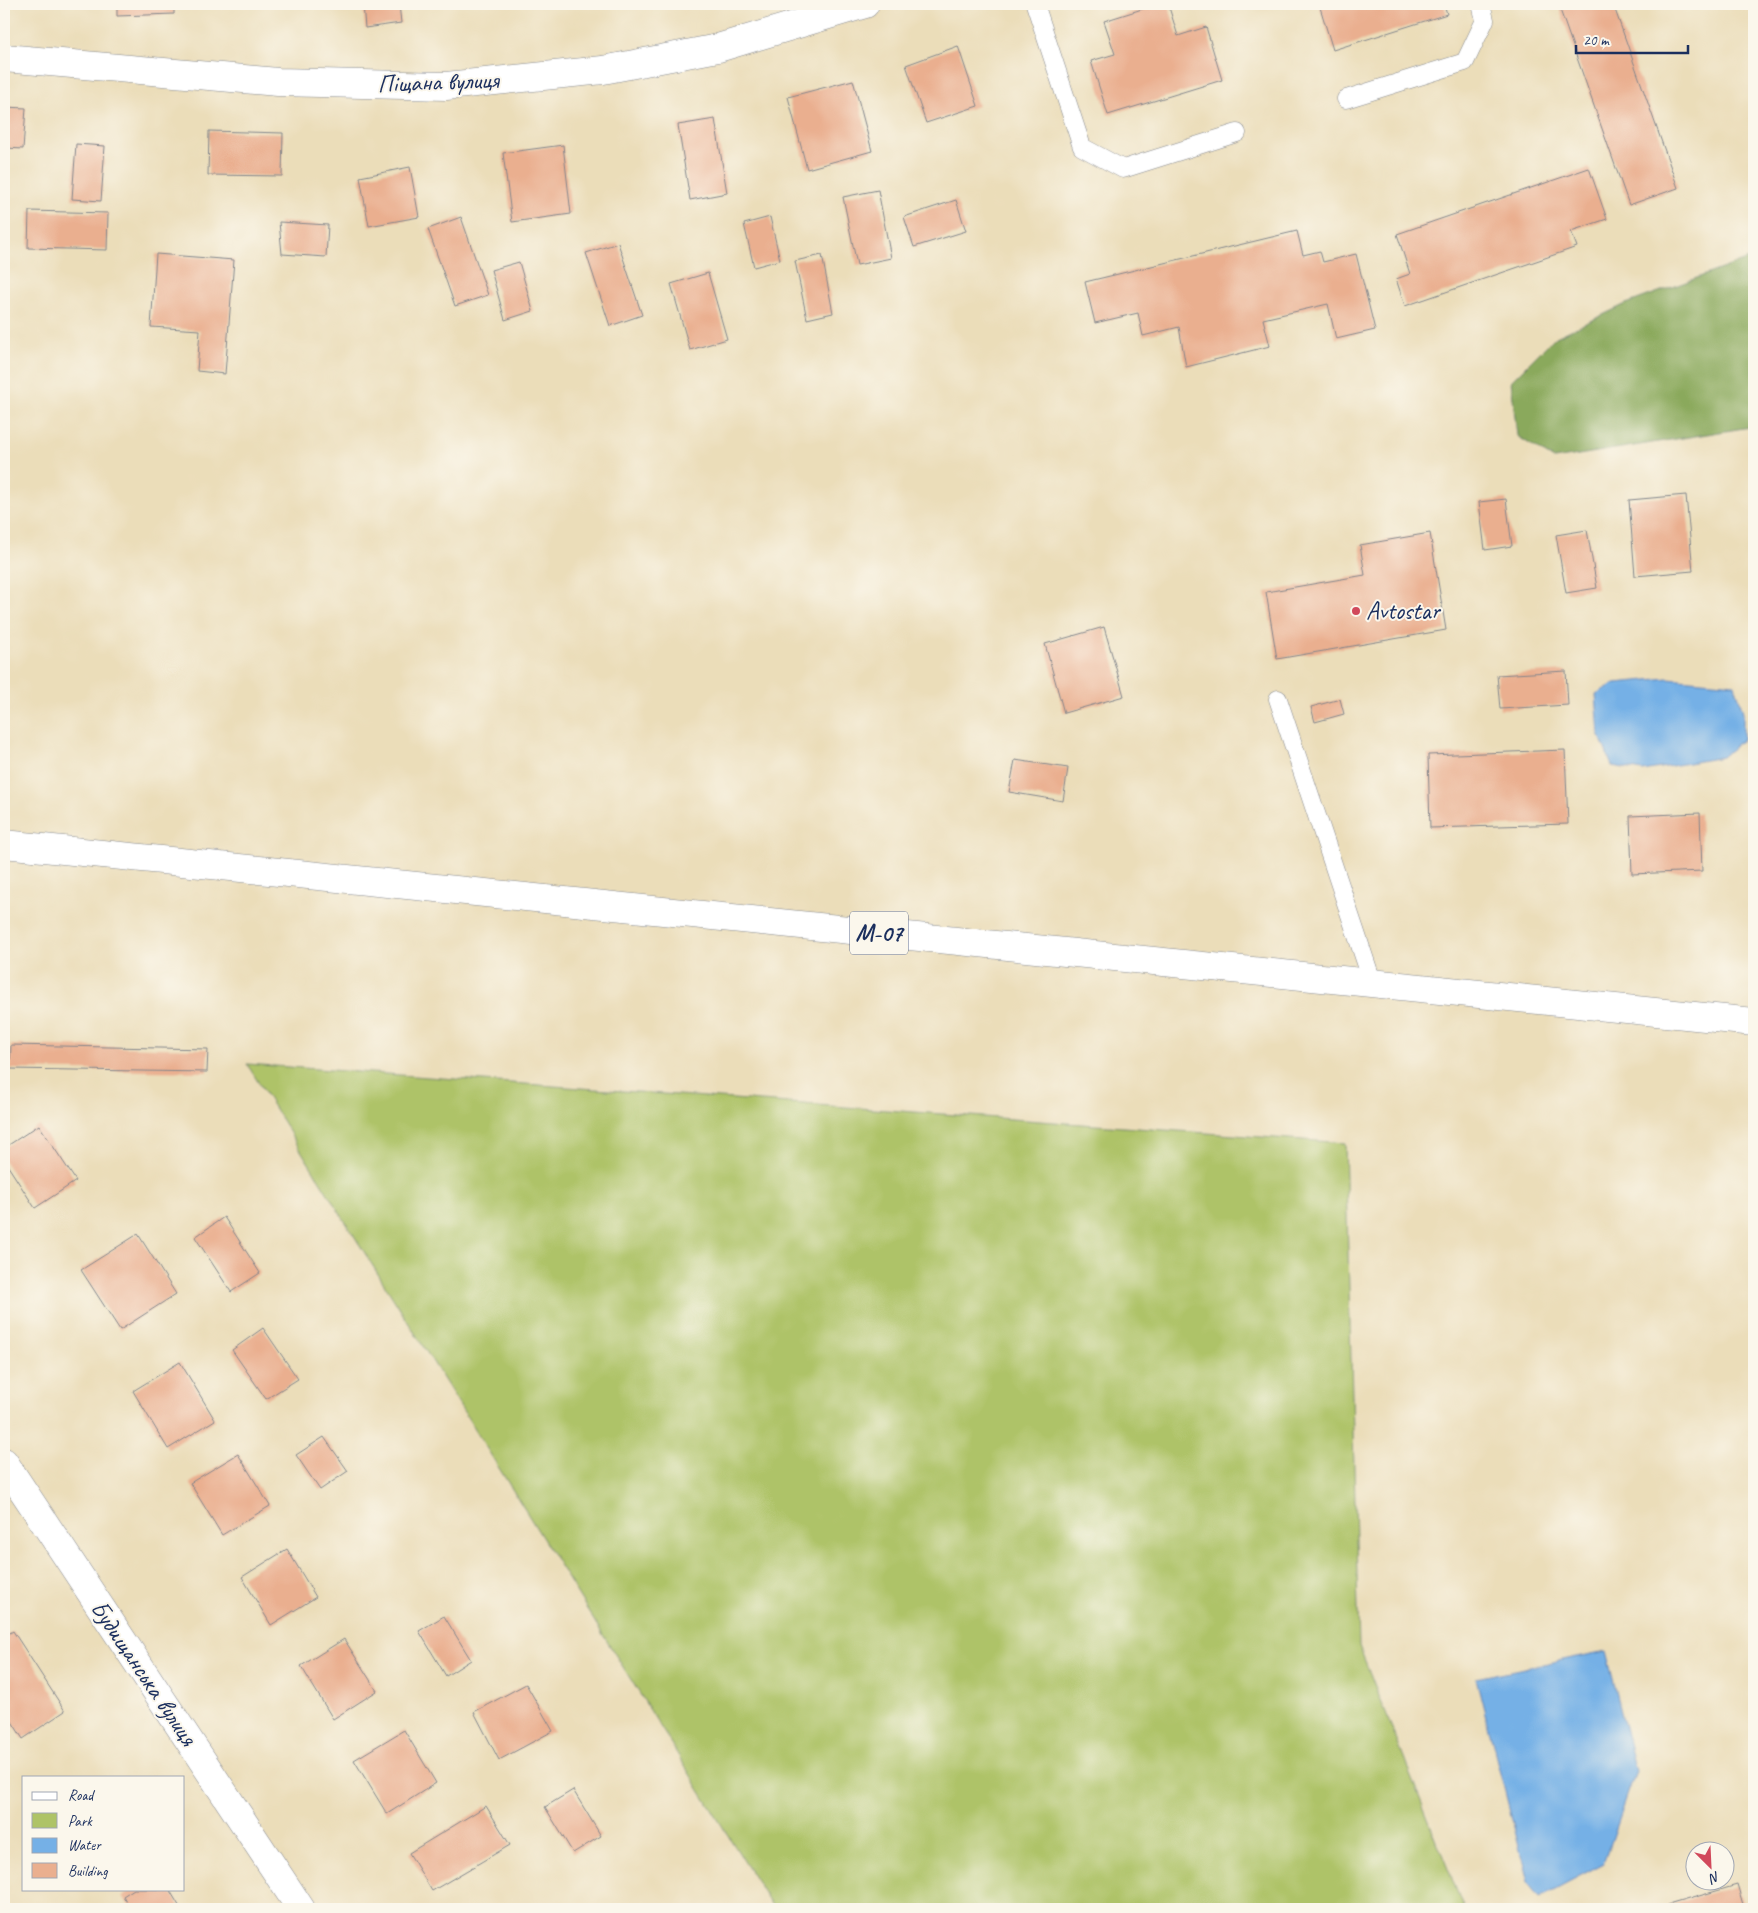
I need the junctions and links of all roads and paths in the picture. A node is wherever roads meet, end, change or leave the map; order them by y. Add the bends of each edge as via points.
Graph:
1 (865, 4) edge
2 (1035, 4) edge
3 (1481, 4) edge
4 (4, 58) edge
5 (1346, 99) dead end
6 (1237, 133) dead end
7 (1278, 699) dead end
8 (4, 844) edge
9 (1372, 984) junction
10 (1754, 1022) edge
11 (4, 1462) edge
12 (300, 1909) edge

1 - 4 main road, Піщана вулиця via 718,48 604,70 446,86 278,82
2 - 6 lane via 1082,147 1124,169
3 - 5 lane via 1486,20 1465,62
7 - 9 lane
8 - 9 main road, М-07
9 - 10 main road, М-07
11 - 12 main road, Будищанська вулиця

